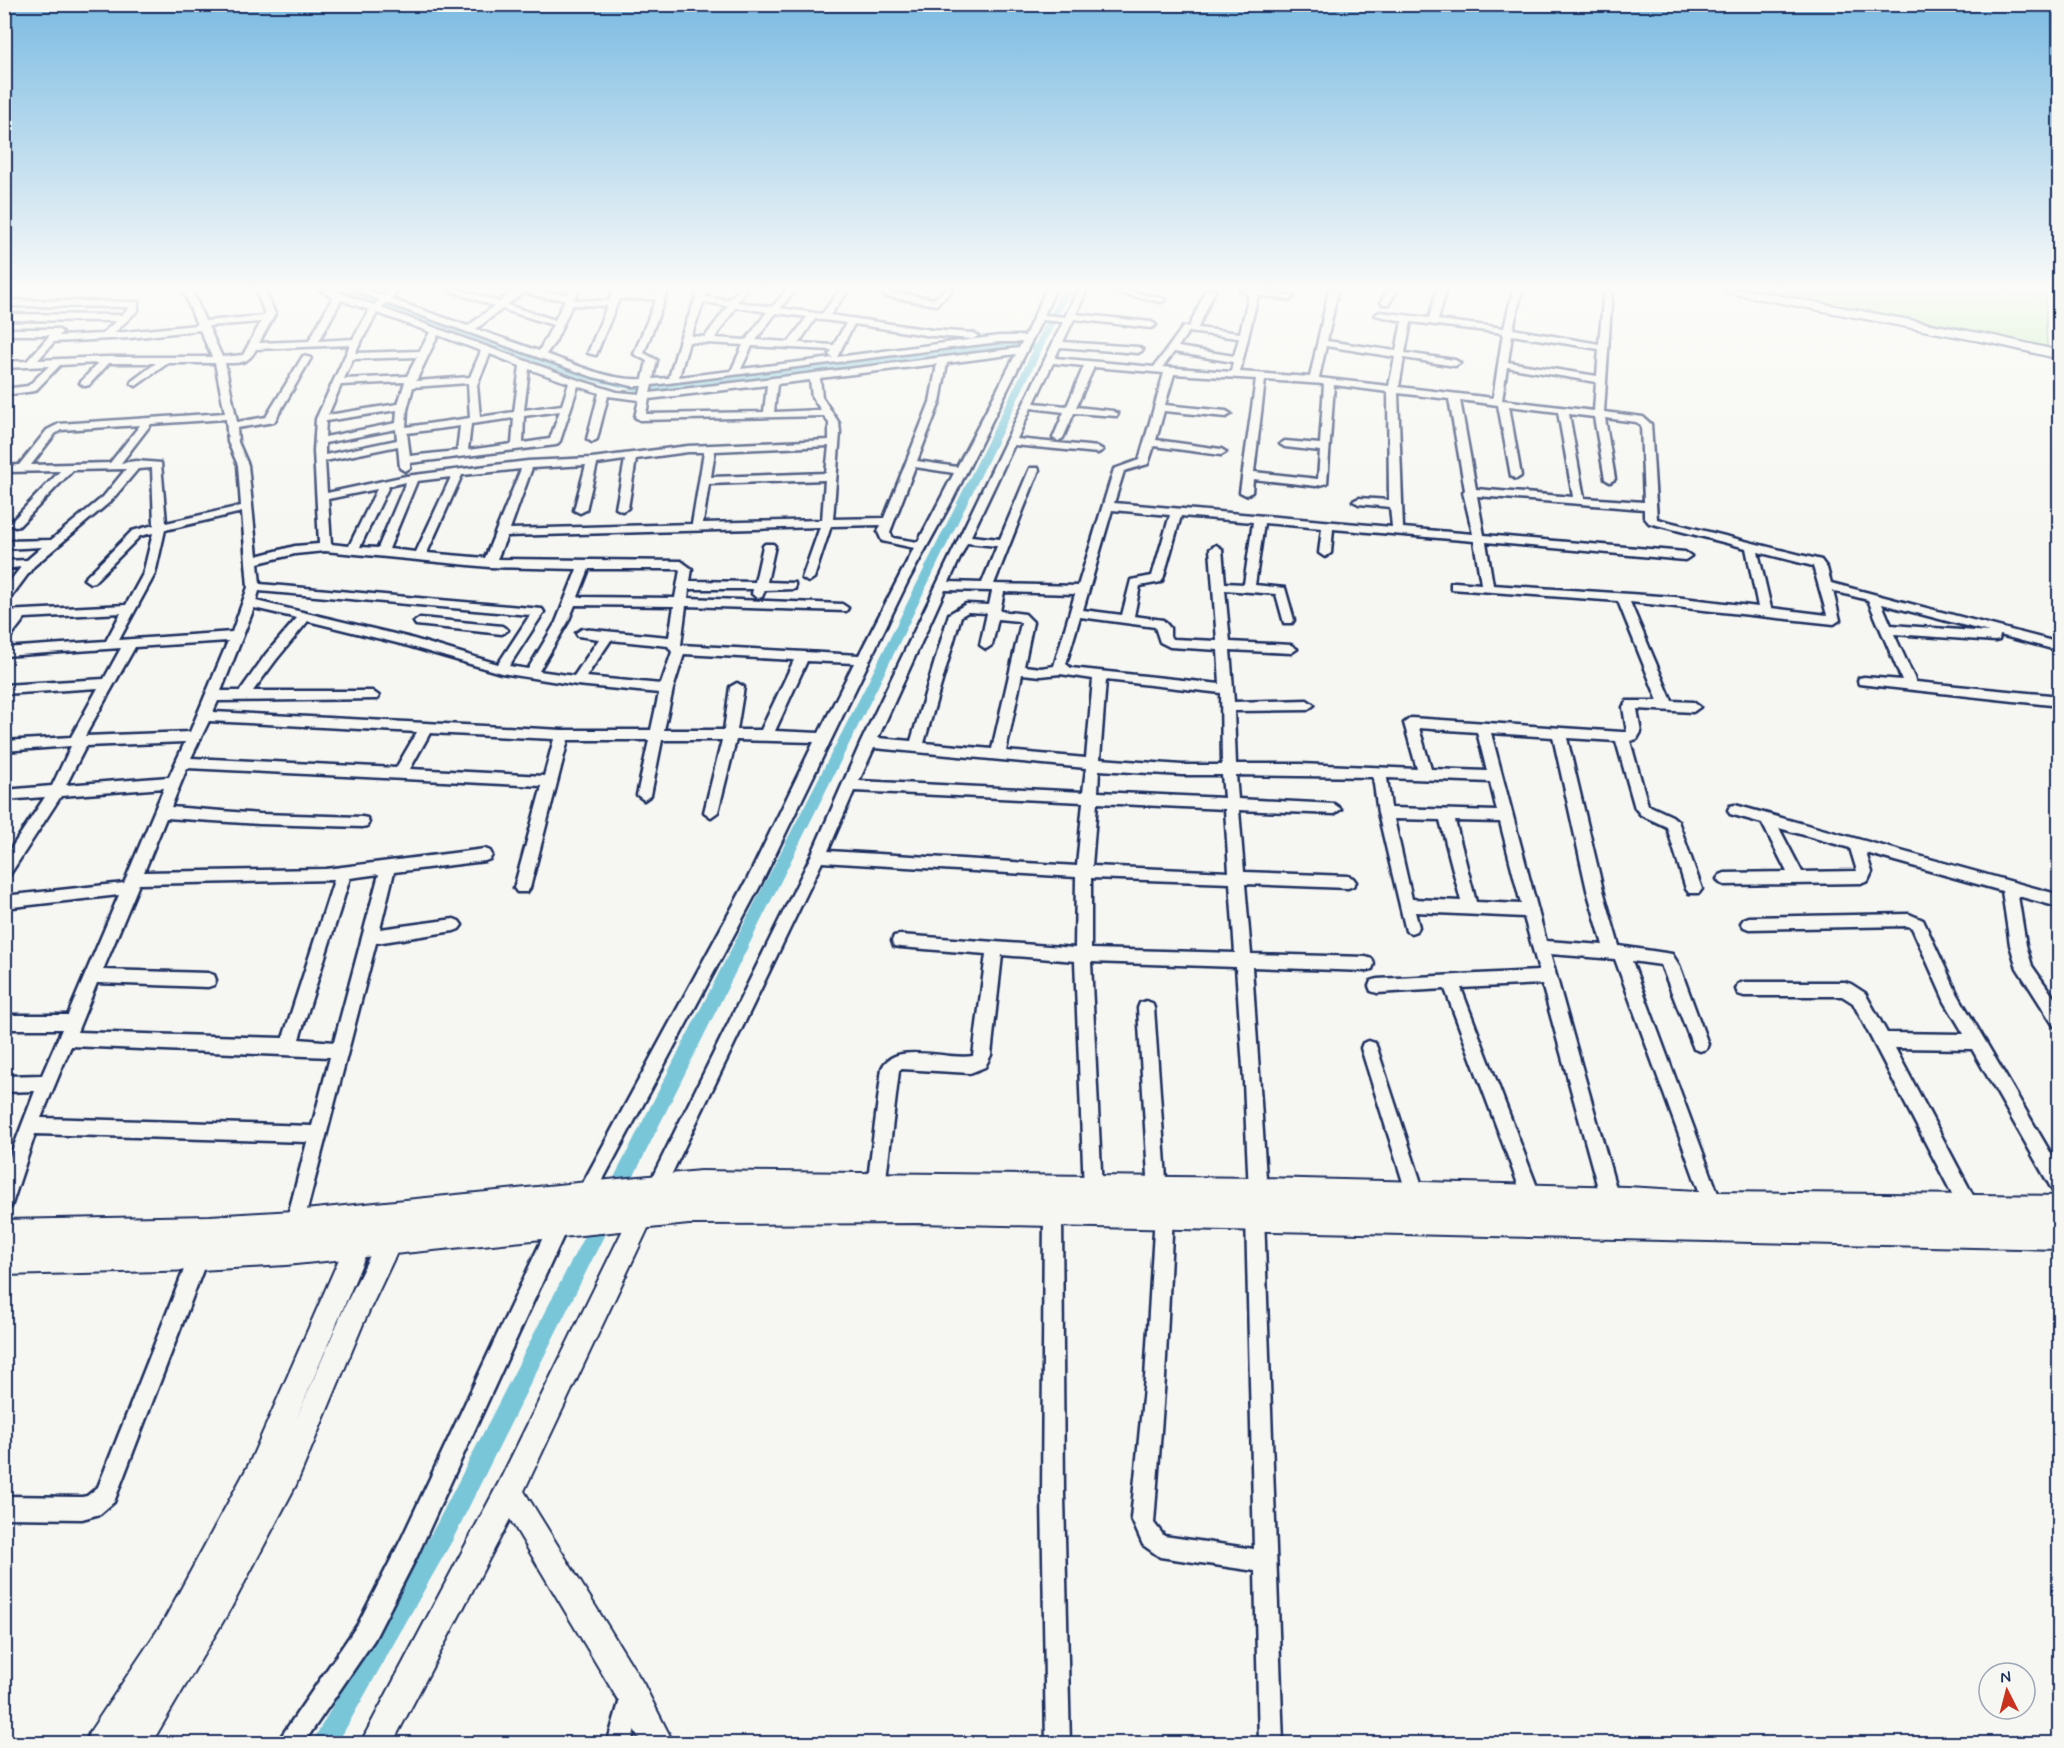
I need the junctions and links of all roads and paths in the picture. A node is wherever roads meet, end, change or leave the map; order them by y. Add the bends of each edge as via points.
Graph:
1 (1170, 371) edge
2 (48, 372) edge
3 (95, 372) edge
4 (151, 372) edge
5 (221, 372) edge
6 (298, 372) edge
7 (342, 372) edge
8 (415, 372) edge
9 (477, 372) edge
10 (523, 372) edge
11 (547, 372) edge
12 (587, 372) edge
13 (649, 372) edge
14 (676, 372) edge
15 (735, 372) joint
16 (738, 372) edge
17 (848, 372) edge
18 (941, 372) edge
19 (1012, 372) edge
20 (1044, 372) edge
21 (1087, 372) edge
22 (1179, 372) edge
23 (1236, 372) edge
24 (1316, 372) edge
25 (1397, 372) edge
26 (1503, 372) edge
27 (1550, 372) edge
28 (1602, 372) edge
29 (1235, 375) junction
30 (815, 376) junction
31 (1261, 376) junction
32 (1314, 380) junction
33 (1601, 380) junction
34 (337, 381) junction
35 (473, 381) junction
36 (673, 381) junction
37 (85, 382) dead end
38 (411, 382) junction
39 (574, 382) junction
40 (772, 382) junction
41 (1329, 382) junction
42 (136, 383) dead end
43 (645, 390) junction
44 (1393, 390) junction
45 (4, 392) edge
46 (604, 392) junction
47 (1454, 397) junction
48 (1500, 402) junction
49 (717, 403) junction
50 (1027, 405) junction
51 (402, 406) junction
52 (566, 407) junction
53 (1160, 408) junction
54 (1071, 409) junction
55 (1563, 409) junction
56 (520, 412) junction
57 (827, 412) junction
58 (1599, 413) junction
59 (1113, 414) dead end
60 (1226, 414) dead end
61 (769, 415) junction
62 (321, 419) junction
63 (471, 420) junction
64 (148, 421) junction
65 (231, 421) junction
66 (402, 433) junction
67 (1058, 438) dead end
68 (592, 439) dead end
69 (320, 441) junction
70 (1010, 442) junction
71 (1150, 442) junction
72 (834, 443) junction
73 (1285, 444) dead end
74 (517, 446) junction
75 (710, 448) junction
76 (1325, 448) junction
77 (1098, 450) dead end
78 (1221, 452) dead end
79 (462, 453) junction
80 (631, 456) junction
81 (320, 459) junction
82 (405, 460) junction
83 (592, 462) junction
84 (913, 463) junction
85 (136, 464) junction
86 (528, 464) junction
87 (114, 465) junction
88 (70, 467) junction
89 (22, 469) junction
90 (4, 470) edge
91 (1034, 470) dead end
92 (960, 471) junction
93 (458, 473) junction
94 (1248, 475) junction
95 (832, 476) junction
96 (1516, 476) dead end
97 (410, 479) junction
98 (1610, 479) dead end
99 (704, 482) junction
100 (385, 483) junction
101 (1246, 492) dead end
102 (1469, 492) junction
103 (323, 497) junction
104 (1579, 499) junction
105 (1359, 501) dead end
106 (1395, 504) junction
107 (1109, 506) junction
108 (1650, 506) junction
109 (245, 508) junction
110 (622, 508) dead end
111 (580, 510) dead end
112 (1176, 512) junction
113 (1259, 519) junction
114 (888, 521) junction
115 (827, 522) junction
116 (15, 524) dead end
117 (1328, 525) junction
118 (160, 526) junction
119 (697, 526) junction
120 (1398, 532) junction
121 (503, 533) junction
122 (964, 539) junction
123 (1477, 539) junction
124 (56, 543) junction
125 (1004, 543) junction
126 (4, 545) edge
127 (1751, 545) junction
128 (769, 546) dead end
129 (922, 546) junction
130 (325, 547) junction
131 (1216, 549) dead end
132 (353, 550) junction
133 (382, 553) junction
134 (1325, 553) dead end
135 (420, 556) junction
136 (1685, 556) dead end
137 (251, 561) junction
138 (30, 563) junction
139 (489, 563) junction
140 (4, 565) edge
141 (584, 566) junction
142 (808, 578) dead end
143 (90, 579) dead end
144 (683, 585) junction
145 (1825, 585) junction
146 (760, 586) junction
147 (791, 586) dead end
148 (941, 586) junction
149 (993, 586) junction
150 (1219, 586) junction
151 (1455, 586) dead end
152 (254, 587) junction
153 (1249, 588) junction
154 (1488, 588) junction
155 (1084, 590) junction
156 (1622, 597) junction
157 (4, 598) edge
158 (1874, 599) junction
159 (571, 601) junction
160 (437, 602) junction
161 (680, 602) junction
162 (250, 603) junction
163 (754, 605) junction
164 (131, 609) junction
165 (842, 609) dead end
166 (1765, 611) junction
167 (994, 612) junction
168 (1076, 613) junction
169 (4, 615) edge
170 (21, 615) junction
171 (306, 616) junction
172 (1127, 619) junction
173 (1288, 620) dead end
174 (420, 622) junction
175 (1886, 628) junction
176 (502, 630) dead end
177 (582, 633) dead end
178 (608, 635) junction
179 (236, 636) junction
180 (4, 637) edge
181 (407, 641) junction
182 (2036, 641) junction
183 (130, 644) junction
184 (110, 645) junction
185 (986, 645) dead end
186 (676, 646) junction
187 (1223, 647) junction
188 (2060, 647) edge
189 (1291, 649) dead end
190 (4, 651) edge
191 (803, 655) junction
192 (863, 659) junction
193 (501, 669) junction
194 (1016, 669) junction
195 (1062, 669) junction
196 (531, 674) junction
197 (1100, 676) junction
198 (577, 681) junction
199 (1864, 681) dead end
200 (108, 683) junction
201 (1911, 686) junction
202 (737, 687) dead end
203 (666, 689) junction
204 (1227, 689) junction
205 (4, 690) edge
206 (244, 695) junction
207 (213, 696) junction
208 (372, 696) dead end
209 (2060, 701) edge
210 (1666, 704) junction
211 (1307, 705) dead end
212 (1227, 707) junction
213 (1693, 707) dead end
214 (204, 716) junction
215 (427, 727) junction
216 (1484, 728) junction
217 (1559, 733) junction
218 (657, 734) junction
219 (561, 735) junction
220 (730, 735) junction
221 (766, 735) junction
222 (194, 737) junction
223 (1622, 737) junction
224 (823, 738) junction
225 (78, 741) junction
226 (868, 742) junction
227 (4, 746) edge
228 (916, 746) junction
229 (998, 754) junction
230 (182, 763) junction
231 (1092, 764) junction
232 (1229, 770) junction
233 (1379, 771) junction
234 (401, 772) junction
235 (1425, 772) junction
236 (1496, 777) junction
237 (550, 781) junction
238 (175, 782) junction
239 (849, 786) junction
240 (56, 792) junction
241 (4, 795) edge
242 (644, 795) dead end
243 (1089, 798) junction
244 (1233, 806) junction
245 (1334, 809) dead end
246 (1735, 810) dead end
247 (162, 812) junction
248 (711, 812) dead end
249 (1385, 813) junction
250 (1446, 815) junction
251 (1506, 817) junction
252 (1768, 820) junction
253 (362, 822) dead end
254 (1856, 844) junction
255 (12, 851) edge
256 (485, 855) dead end
257 (818, 856) junction
258 (388, 867) junction
259 (4, 872) edge
260 (345, 872) junction
261 (1084, 872) junction
262 (1238, 876) junction
263 (1798, 878) junction
264 (1725, 879) dead end
265 (1348, 882) dead end
266 (133, 883) junction
267 (2009, 887) junction
268 (522, 888) dead end
269 (1694, 889) dead end
270 (2055, 900) dead end
271 (4, 902) edge
272 (1407, 905) junction
273 (1470, 908) junction
274 (1530, 911) junction
275 (1749, 923) dead end
276 (454, 925) dead end
277 (1411, 927) dead end
278 (371, 937) junction
279 (900, 941) dead end
280 (995, 947) junction
281 (1540, 947) junction
282 (1617, 953) junction
283 (1083, 955) junction
284 (1245, 960) junction
285 (1366, 964) dead end
286 (93, 976) junction
287 (1549, 977) junction
288 (208, 980) dead end
289 (1450, 982) junction
290 (1377, 986) dead end
291 (1744, 989) dead end
292 (1146, 1008) dead end
293 (2060, 1021) edge
294 (4, 1022) edge
295 (73, 1022) junction
296 (66, 1039) junction
297 (1882, 1040) junction
298 (1977, 1042) junction
299 (1700, 1044) dead end
300 (289, 1046) junction
301 (1369, 1048) dead end
302 (340, 1050) junction
303 (47, 1083) junction
304 (4, 1084) edge
305 (29, 1126) junction
306 (318, 1134) junction
307 (876, 1187) junction
308 (2060, 1187) edge
309 (1093, 1191) junction
310 (1418, 1198) junction
311 (1533, 1200) junction
312 (4, 1202) edge
313 (1161, 1203) junction
314 (1256, 1204) junction
315 (609, 1206) junction
316 (1714, 1207) junction
317 (1970, 1209) junction
318 (1053, 1211) junction
319 (2060, 1211) edge
320 (1613, 1213) junction
321 (294, 1227) junction
322 (380, 1230) junction
323 (2060, 1233) edge
324 (4, 1236) edge
325 (200, 1254) junction
326 (4, 1259) edge
327 (259, 1474) junction
328 (286, 1475) junction
329 (509, 1492) junction
330 (4, 1507) edge
331 (1264, 1561) junction
332 (632, 1694) junction
333 (100, 1743) edge
334 (133, 1743) edge
335 (288, 1743) edge
336 (375, 1743) edge
337 (619, 1743) edge
338 (659, 1743) edge
339 (1058, 1743) edge
340 (1271, 1743) edge

1 - 53 street
2 - 45 street via 31,389
3 - 37 street
4 - 42 street
5 - 65 street
6 - 65 street via 270,420
7 - 34 street
8 - 38 street
9 - 35 street
10 - 56 street
11 - 39 street
12 - 43 street
13 - 43 street
14 - 36 street
15 - 16 street
15 - 36 street
17 - 30 street
18 - 84 street via 935,402
19 - 92 street
20 - 50 street
21 - 54 street
22 - 29 street
23 - 29 street
24 - 32 street
25 - 44 street
26 - 48 street
27 - 33 street
28 - 33 street
29 - 31 street
30 - 40 street
30 - 57 street via 817,397
31 - 32 street
31 - 94 street
32 - 41 street
33 - 58 street
34 - 38 street
34 - 62 street
35 - 38 street
35 - 63 street via 476,406
36 - 43 street
38 - 51 street
39 - 46 street
39 - 52 street
40 - 49 street
40 - 61 street
41 - 44 street
41 - 76 street
43 - 46 street
43 - 49 street
43 - 49 street via 642,418
44 - 47 street
44 - 106 street
46 - 68 street
47 - 48 street
47 - 102 street
48 - 55 street
48 - 96 street
49 - 61 street
50 - 54 street
50 - 70 street
51 - 62 street
51 - 66 street
52 - 56 street
52 - 74 street via 555,441
53 - 60 street
53 - 71 street
54 - 59 street
54 - 67 street
55 - 58 street
55 - 104 street
56 - 63 street
56 - 74 street
57 - 61 street
57 - 72 street via 834,423
58 - 98 street
58 - 108 street via 1639,419 1646,424
62 - 69 street
63 - 66 street
63 - 79 street
64 - 65 street
64 - 87 street
64 - 89 street via 58,427
65 - 109 street via 234,449 245,472
66 - 69 street
66 - 81 street
66 - 82 street
69 - 81 street
70 - 77 street
70 - 122 street
71 - 78 street
71 - 107 street via 1142,464 1119,469
72 - 75 street
72 - 95 street
73 - 76 street
74 - 79 street
75 - 80 street
75 - 99 street
76 - 94 street via 1323,482
79 - 82 street
80 - 83 street
80 - 110 street
81 - 103 street
82 - 97 street
83 - 86 street
83 - 111 street
84 - 92 street
84 - 114 street
85 - 87 street
85 - 118 street via 157,465
85 - 124 street via 107,499
86 - 93 street
86 - 121 street
87 - 88 street
88 - 89 street
88 - 116 street
89 - 90 street
91 - 125 street
92 - 129 street
93 - 97 street
93 - 135 street
94 - 101 street
95 - 99 street
95 - 115 street
97 - 100 street
97 - 133 street
99 - 119 street
100 - 103 street
100 - 132 street
102 - 104 street
102 - 123 street
103 - 130 street
104 - 108 street
105 - 106 street
106 - 120 street
107 - 112 street
107 - 155 street
108 - 127 street via 1650,517 1658,524
109 - 118 street
109 - 137 street
112 - 113 street
112 - 172 street via 1157,579 1135,583
113 - 117 street
113 - 153 street
114 - 115 street
114 - 129 street via 886,539
115 - 119 street
115 - 142 street
117 - 120 street
117 - 134 street
118 - 143 street via 144,529 128,539
118 - 164 street via 147,581
119 - 121 street
120 - 123 street
121 - 139 street
122 - 125 street
122 - 148 street
123 - 136 street
123 - 154 street
124 - 126 street
124 - 138 street
125 - 149 street
127 - 145 street via 1817,563
127 - 166 street
128 - 146 street
129 - 192 street
130 - 132 street
130 - 137 street
131 - 150 street
132 - 133 street
133 - 135 street
135 - 139 street
137 - 152 street
138 - 140 street
138 - 157 street
139 - 141 street
141 - 144 street via 681,565 686,569
141 - 159 street
144 - 146 street
144 - 161 street
145 - 158 street
145 - 166 street via 1834,620
146 - 147 street
146 - 163 street
148 - 149 street
148 - 226 street
149 - 155 street
149 - 167 street
150 - 153 street
150 - 187 street
151 - 154 street
152 - 160 street
152 - 162 street
153 - 173 street via 1281,591
154 - 156 street
155 - 168 street
156 - 166 street
156 - 210 street
158 - 175 street
158 - 182 street
159 - 161 street
159 - 196 street
160 - 174 street
160 - 193 street via 538,612
161 - 163 street
161 - 186 street
162 - 171 street
162 - 179 street
163 - 165 street
164 - 170 street
164 - 184 street
167 - 185 street
167 - 194 street via 1027,619
167 - 228 street via 966,608 956,614
168 - 172 street
168 - 195 street via 1060,664
169 - 170 street
170 - 180 street
171 - 181 street
171 - 206 street
172 - 187 street via 1163,624 1164,639 1170,643
174 - 176 street
174 - 181 street
175 - 182 street
175 - 201 street
177 - 178 street
178 - 186 street
178 - 198 street
179 - 183 street
179 - 207 street
181 - 193 street
182 - 188 street
183 - 184 street
183 - 200 street
184 - 190 street
186 - 191 street
186 - 203 street
187 - 189 street
187 - 204 street
191 - 192 street
191 - 221 street
192 - 224 street
193 - 196 street
194 - 195 street
194 - 229 street
195 - 197 street
196 - 198 street
197 - 204 street
197 - 231 street
198 - 203 street
199 - 201 street
200 - 205 street
200 - 225 street
201 - 209 street
202 - 220 street
203 - 218 street
204 - 212 street
206 - 207 street
206 - 208 street
207 - 214 street
210 - 213 street
210 - 223 street via 1632,704 1634,732
211 - 212 street
212 - 232 street
214 - 215 street
214 - 222 street
215 - 219 street
215 - 234 street
216 - 217 street
216 - 235 street via 1411,723
216 - 236 street
217 - 223 street
217 - 282 street via 1595,890
218 - 219 street
218 - 220 street
218 - 242 street
219 - 237 street
220 - 221 street
220 - 248 street
221 - 224 street
222 - 225 street
222 - 230 street
223 - 269 street via 1642,808 1670,821
224 - 315 street via 728,933
225 - 227 street
225 - 240 street
226 - 228 street
226 - 239 street
228 - 229 street
229 - 231 street
230 - 234 street
230 - 238 street
231 - 232 street
231 - 243 street
232 - 233 street
232 - 244 street
233 - 235 street
233 - 249 street
234 - 237 street
235 - 236 street
236 - 251 street
237 - 268 street
238 - 240 street
238 - 247 street
239 - 243 street
239 - 257 street
240 - 241 street
240 - 255 street
243 - 244 street
243 - 261 street
244 - 245 street
244 - 262 street
246 - 252 street
247 - 253 street
247 - 266 street
249 - 250 street
249 - 272 street
250 - 251 street
250 - 273 street
251 - 274 street
252 - 254 street
252 - 263 street
254 - 263 street via 1863,877
254 - 267 street
255 - 259 street
256 - 258 street
257 - 261 street
257 - 315 street
258 - 260 street
258 - 278 street
260 - 266 street
260 - 300 street
261 - 262 street
261 - 283 street
262 - 265 street
262 - 284 street
263 - 264 street
266 - 271 street
266 - 286 street
267 - 270 street
267 - 293 street via 2025,968
272 - 273 street
272 - 277 street
273 - 274 street
274 - 281 street
275 - 298 street via 1914,921
276 - 278 street
278 - 302 street
279 - 280 street
280 - 283 street
280 - 307 street via 979,1062 970,1065 902,1061 891,1068
281 - 282 street
281 - 287 street
282 - 299 street via 1666,959
282 - 316 street
283 - 284 street
283 - 309 street
284 - 285 street
284 - 314 street
286 - 288 street
286 - 295 street
287 - 289 street
287 - 320 street
289 - 290 street
289 - 311 street
291 - 297 street via 1845,989 1859,998
292 - 313 street
294 - 295 street
295 - 296 street
296 - 300 street
296 - 303 street
297 - 298 street
297 - 317 street
298 - 308 street
300 - 302 street
301 - 310 street
302 - 306 street
303 - 304 street
303 - 305 street
305 - 306 street
305 - 312 street
306 - 321 street
307 - 309 highway
307 - 315 highway via 700,1186
309 - 313 highway
310 - 311 highway
310 - 314 highway
311 - 320 highway
313 - 314 highway
313 - 318 highway
313 - 331 street via 1155,1378 1144,1529 1160,1546
314 - 320 highway
314 - 331 street
315 - 318 highway
315 - 322 highway
315 - 329 street
315 - 335 street via 409,1548 371,1621 332,1684
316 - 317 highway
316 - 320 highway
317 - 319 highway
318 - 339 street
320 - 323 highway
321 - 322 highway
321 - 324 highway
322 - 325 highway
322 - 327 street
322 - 328 street via 354,1315
325 - 326 highway
325 - 330 street via 106,1494 92,1506 82,1508
327 - 328 street
327 - 333 street via 174,1633
328 - 334 street via 221,1598
329 - 332 street
329 - 336 street
331 - 340 street
332 - 337 street
332 - 338 street

